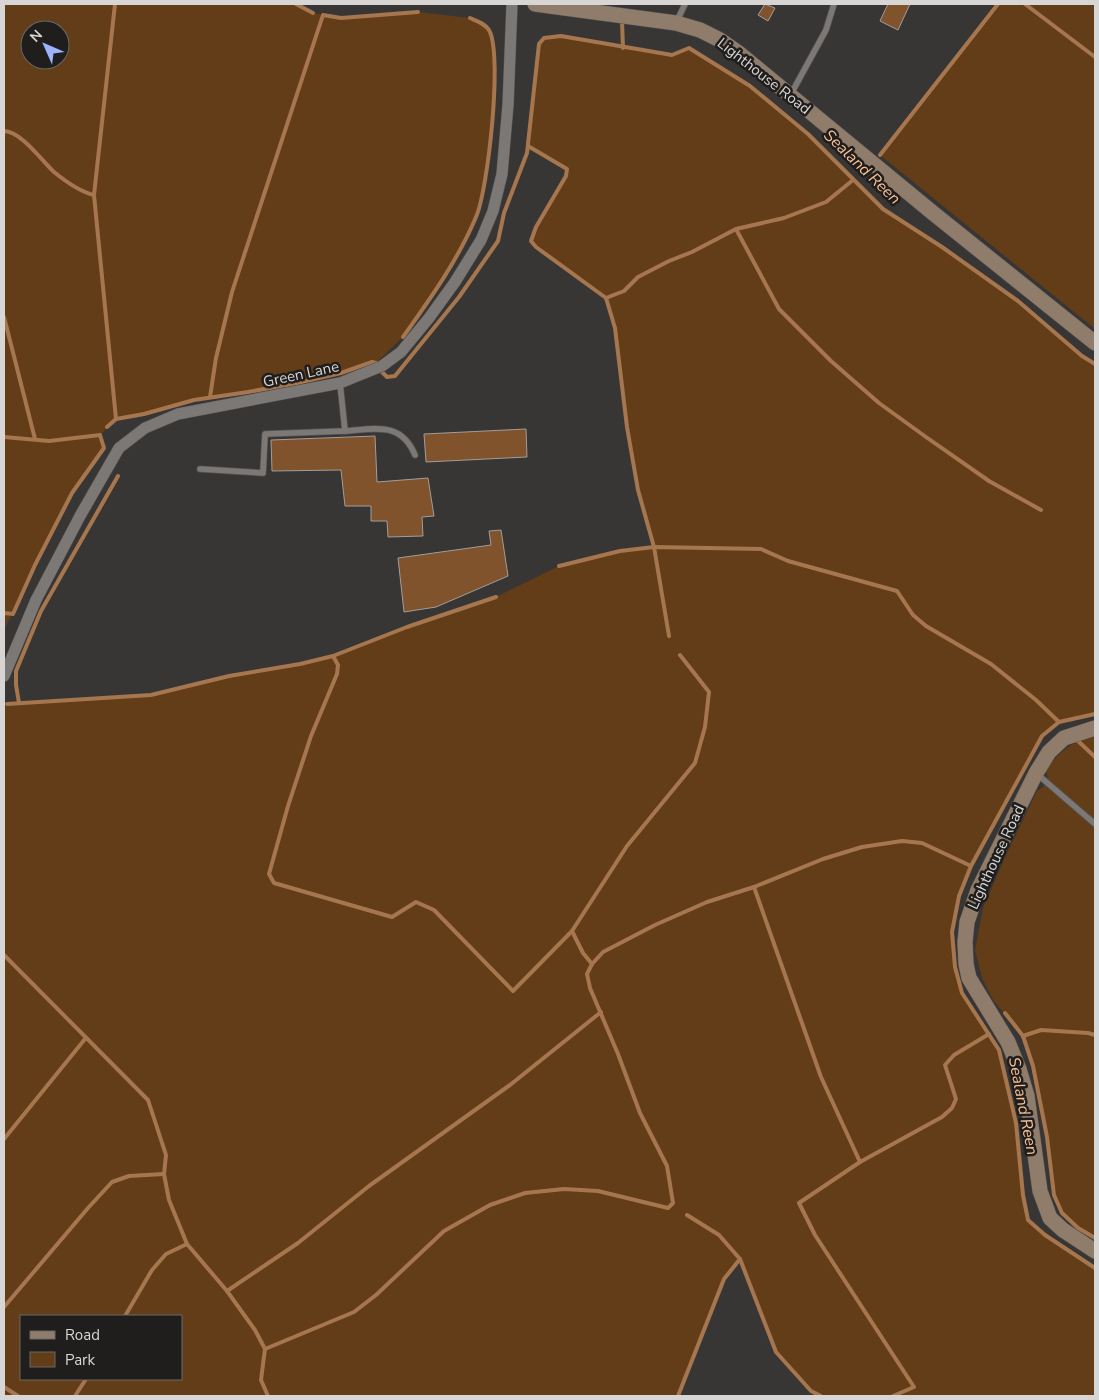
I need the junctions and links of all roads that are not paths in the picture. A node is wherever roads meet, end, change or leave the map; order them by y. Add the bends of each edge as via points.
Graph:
1 (512, 4) edge
2 (535, 4) edge
3 (685, 4) edge
4 (834, 4) edge
5 (593, 8) edge
6 (676, 23) junction
7 (790, 96) junction
8 (1095, 344) edge
9 (340, 383) junction
10 (345, 431) junction
11 (415, 455) dead end
12 (200, 469) dead end
13 (4, 676) edge
14 (1095, 728) edge
15 (1036, 773) junction
16 (1095, 824) edge
17 (1095, 1251) edge

1 - 9 street, Green Lane via 502,174 493,211 481,240 455,282 401,352 382,366
2 - 5 main road, Lighthouse Road
3 - 6 lane
4 - 7 lane via 826,30
5 - 6 main road, Lighthouse Road
6 - 7 main road, Lighthouse Road via 720,40
7 - 8 main road, Lighthouse Road
9 - 10 lane
9 - 13 street, Green Lane via 178,414 145,428 120,448 36,600
10 - 11 lane via 390,429 406,442
10 - 12 lane via 265,434 263,473
14 - 15 main road, Lighthouse Road via 1064,738 1049,752
15 - 16 lane
15 - 17 main road, Lighthouse Road via 978,890 967,922 966,964 969,978 1008,1042 1019,1069 1027,1096 1040,1191 1050,1218

